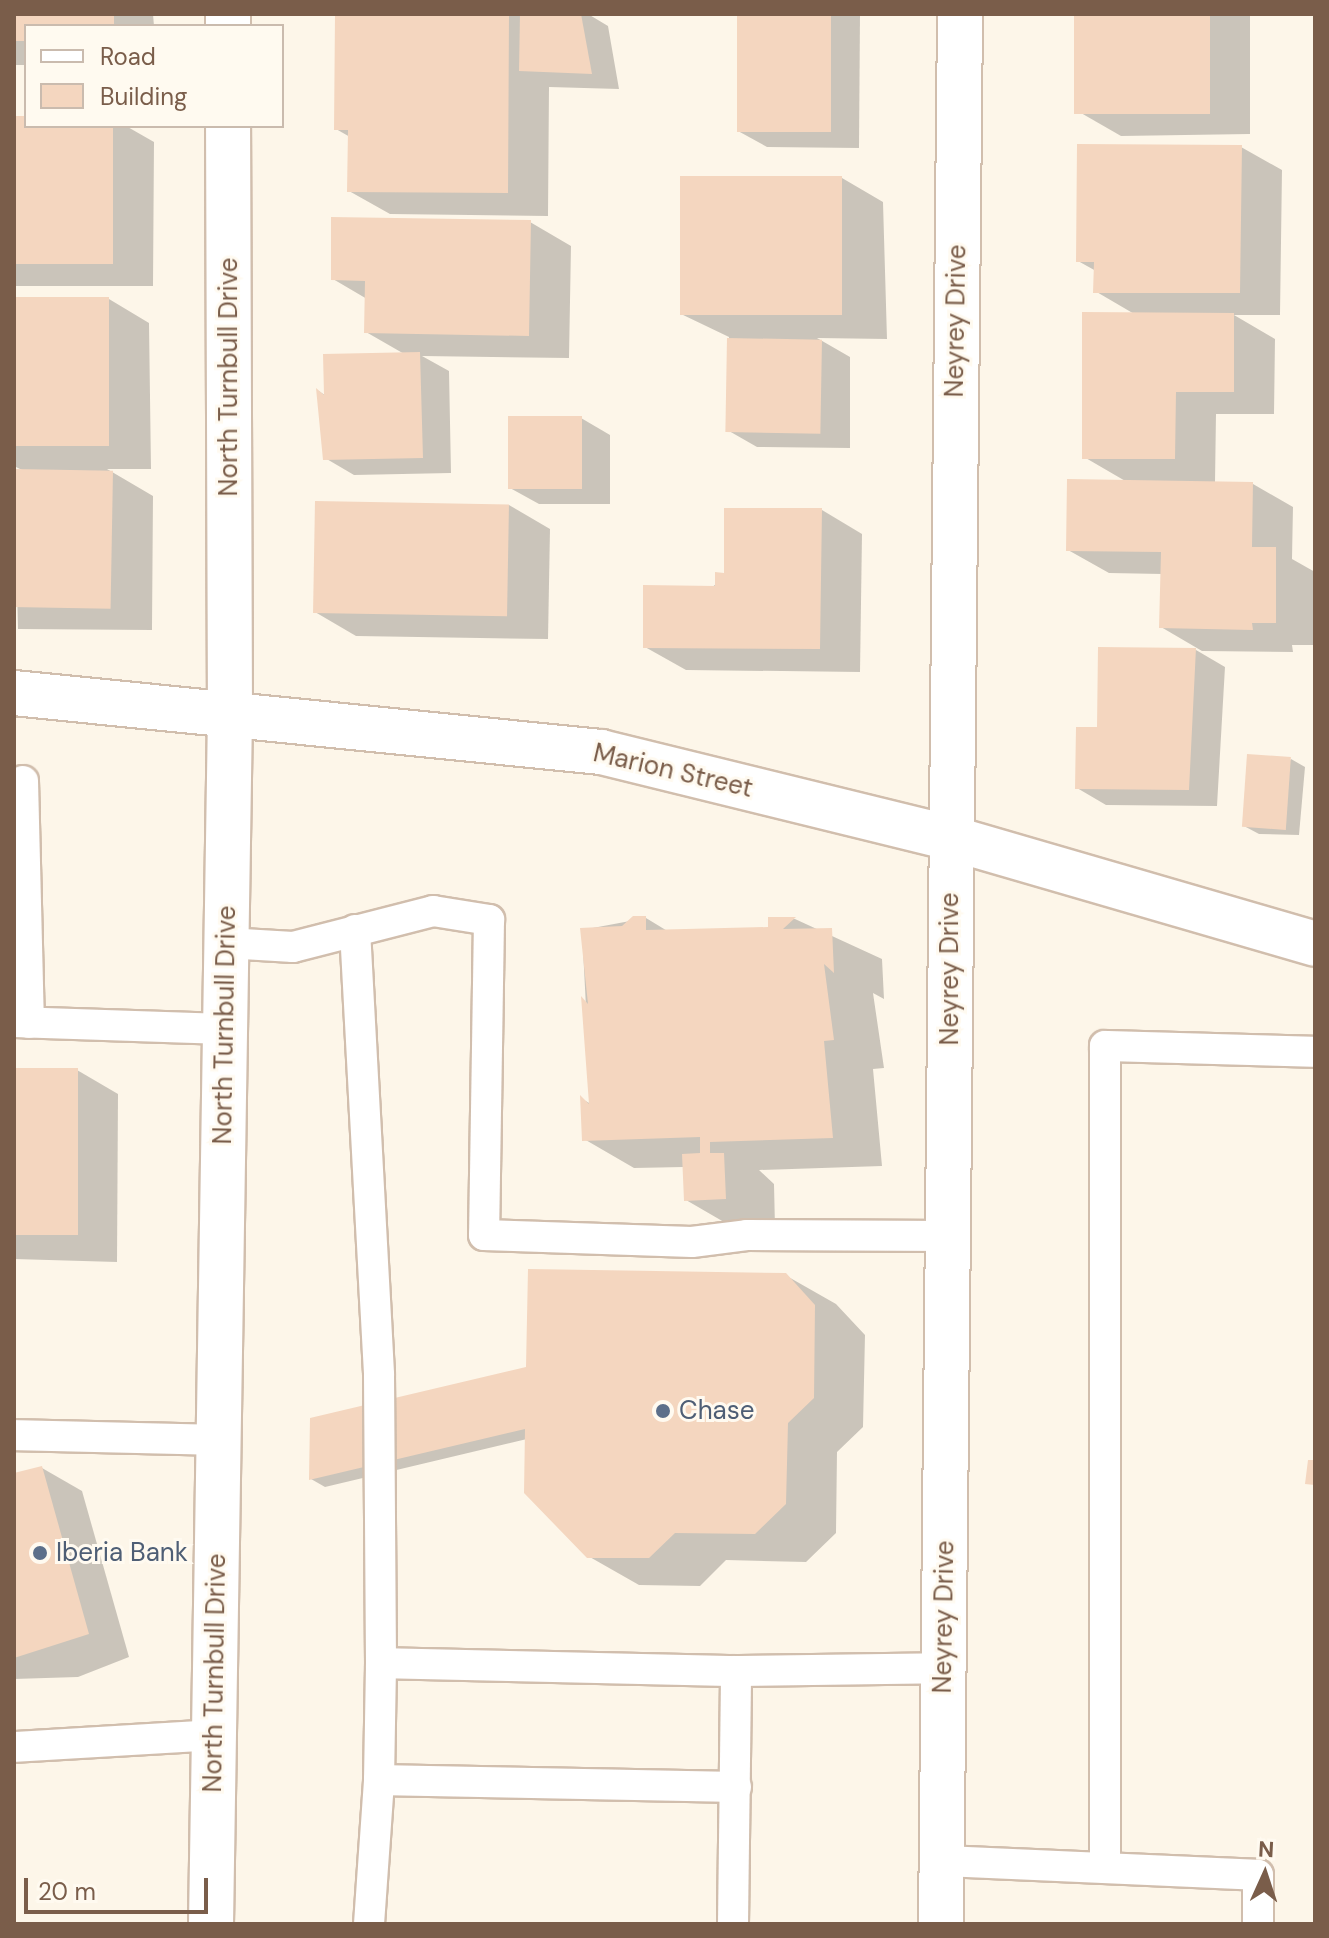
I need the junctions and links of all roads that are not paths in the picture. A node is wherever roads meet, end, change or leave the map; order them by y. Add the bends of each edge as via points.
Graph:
1 (960, 14) edge
2 (228, 128) edge
3 (14, 693) edge
4 (230, 715) junction
5 (23, 781) dead end
6 (951, 838) junction
7 (355, 930) junction
8 (226, 943) junction
9 (1315, 944) edge
10 (21, 1022) edge
11 (225, 1029) junction
12 (1315, 1052) edge
13 (948, 1236) junction
14 (14, 1435) edge
15 (218, 1440) junction
16 (381, 1663) junction
17 (943, 1668) junction
18 (736, 1671) junction
19 (214, 1735) junction
20 (14, 1747) edge
21 (379, 1780) junction
22 (736, 1787) junction
23 (942, 1861) junction
24 (1105, 1868) junction
25 (211, 1924) edge
26 (369, 1924) edge
27 (733, 1924) edge
28 (941, 1924) edge
29 (1258, 1924) edge

1 - 6 street, Neyrey Drive
2 - 4 street, North Turnbull Drive
3 - 4 street, Marion Street
4 - 6 street, Marion Street via 601,752
4 - 8 street, North Turnbull Drive
5 - 10 lane
6 - 9 street, Marion Street
6 - 13 street, Neyrey Drive
7 - 8 lane via 293,947
7 - 13 lane via 433,911 489,920 484,1235 692,1242 747,1235
7 - 16 lane via 379,1375
8 - 11 street, North Turnbull Drive
10 - 11 lane
11 - 15 street, North Turnbull Drive
12 - 24 lane via 1105,1046
13 - 17 street, Neyrey Drive
14 - 15 lane
15 - 19 street, North Turnbull Drive
16 - 18 lane
16 - 21 lane
17 - 18 lane
17 - 23 street, Neyrey Drive
18 - 22 lane
19 - 20 lane
19 - 25 street, North Turnbull Drive
21 - 22 lane
21 - 26 lane
22 - 27 lane
23 - 24 lane
23 - 28 street, Neyrey Drive
24 - 29 lane via 1258,1875

